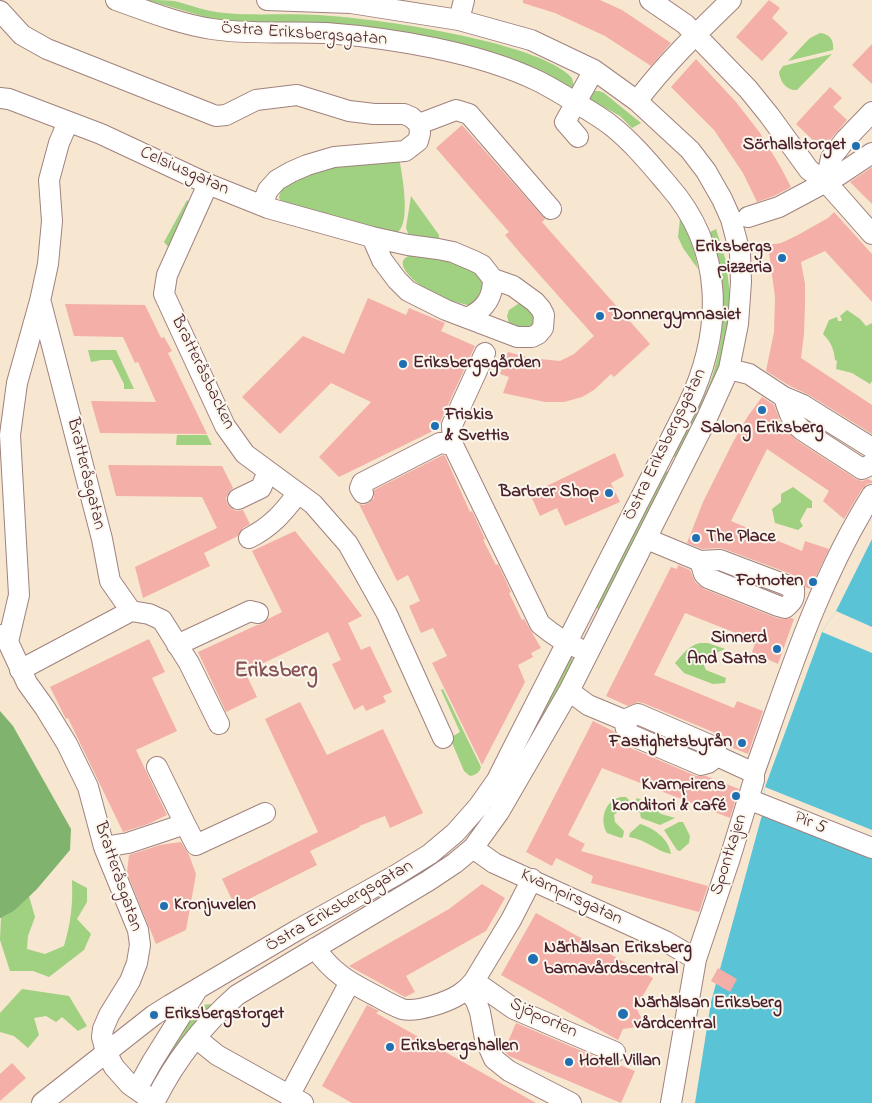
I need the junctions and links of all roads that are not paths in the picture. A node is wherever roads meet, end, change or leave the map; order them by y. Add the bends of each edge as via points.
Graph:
1 (116, 0) edge
2 (267, 0) edge
3 (464, 0) edge
4 (650, 0) edge
5 (731, 0) edge
6 (292, 1) edge
7 (0, 11) edge
8 (459, 20) junction
9 (694, 35) junction
10 (594, 70) junction
11 (0, 98) edge
12 (637, 101) junction
13 (576, 103) junction
14 (872, 112) edge
15 (68, 122) junction
16 (419, 124) junction
17 (578, 137) dead end
18 (872, 153) edge
19 (826, 182) junction
20 (208, 184) junction
21 (262, 205) junction
22 (551, 209) dead end
23 (748, 217) dead end
24 (872, 234) edge
25 (372, 237) junction
26 (493, 279) junction
27 (40, 301) junction
28 (469, 317) junction
29 (485, 353) dead end
30 (729, 368) junction
31 (784, 397) junction
32 (453, 445) junction
33 (872, 448) edge
34 (872, 464) edge
35 (268, 471) junction
36 (369, 486) dead end
37 (298, 493) junction
38 (872, 495) edge
39 (238, 499) dead end
40 (250, 538) dead end
41 (647, 539) junction
42 (131, 611) junction
43 (258, 613) dead end
44 (812, 613) junction
45 (4, 639) edge
46 (566, 644) junction
47 (177, 645) junction
48 (589, 652) junction
49 (20, 670) junction
50 (569, 691) junction
51 (219, 724) dead end
52 (443, 738) dead end
53 (157, 767) dead end
54 (754, 773) junction
55 (748, 799) junction
56 (265, 813) dead end
57 (185, 824) junction
58 (104, 847) junction
59 (474, 848) junction
60 (872, 848) edge
61 (532, 879) junction
62 (315, 948) junction
63 (699, 972) junction
64 (350, 982) junction
65 (471, 985) junction
66 (198, 988) junction
67 (196, 1038) junction
68 (106, 1052) junction
69 (615, 1052) dead end
70 (137, 1089) junction
71 (296, 1099) edge
72 (155, 1100) edge
73 (42, 1103) edge
74 (571, 1103) edge
75 (671, 1103) edge

1 - 13 street, Östra Eriksbergsgatan via 212,29 349,35 449,52 509,68
2 - 6 street, Östra Eriksbergsgatan
3 - 8 street
4 - 9 street via 678,19
5 - 9 street
6 - 8 street, Östra Eriksbergsgatan via 351,3
7 - 16 street via 22,35 47,49 216,116 226,115 256,100 297,95 349,110 404,114
8 - 10 street, Östra Eriksbergsgatan via 531,40
9 - 12 street
9 - 19 street via 748,89 809,170
10 - 12 street, Östra Eriksbergsgatan
10 - 13 street
11 - 15 street, Celsiusgatan
12 - 30 street, Östra Eriksbergsgatan via 690,150 722,199 730,220 740,253 741,282 738,324
13 - 17 street via 565,122
13 - 46 street, Östra Eriksbergsgatan via 634,145 687,208 704,246 712,282 713,312 706,360 695,390
14 - 19 street via 831,158
15 - 20 street, Celsiusgatan
15 - 27 street, Bratteråsgatan via 49,180 52,220
16 - 21 street via 418,141 405,151 334,157 291,172 268,190
16 - 22 street via 456,110 469,114
18 - 19 street
19 - 23 street via 779,207
19 - 24 street
20 - 21 street, Celsiusgatan
20 - 35 street, Bratteråsbacken via 167,275 164,294 226,426 245,454
21 - 25 street, Celsiusgatan
25 - 26 street, Celsiusgatan via 453,252 482,265
25 - 28 street, Celsiusgatan via 382,260 408,291 446,310
26 - 28 street via 489,302
26 - 28 street, Celsiusgatan via 513,286 534,302 544,315 543,328 532,337 517,337
27 - 42 street, Bratteråsgatan via 110,581
27 - 45 street, Bratteråsgatan via 17,383 10,435 19,595
29 - 32 street via 452,425
30 - 31 street via 749,374
30 - 41 street, Östra Eriksbergsgatan
31 - 33 street via 803,405
31 - 34 street via 794,424 862,469
32 - 36 street via 427,442
32 - 46 street via 525,609
35 - 37 street, Bratteråsbacken
35 - 39 street via 261,488
37 - 40 street via 276,520
37 - 52 street, Bratteråsbacken via 313,504 348,544 387,614
38 - 44 street, Spontkajen via 849,534
41 - 44 street via 700,561 708,578 778,606 785,608 792,602
41 - 48 street, Östra Eriksbergsgatan
42 - 47 street via 162,620
42 - 49 street
43 - 47 street via 250,611
44 - 54 street, Spontkajen
45 - 49 street, Bratteråsgatan
46 - 48 street
46 - 66 street, Östra Eriksbergsgatan via 496,780 455,833 410,867
47 - 51 street via 189,662
48 - 50 street, Östra Eriksbergsgatan
49 - 58 street, Bratteråsgatan via 68,744 88,787
50 - 54 street via 588,705 624,720 631,735 701,765 717,756
50 - 59 street, Östra Eriksbergsgatan via 502,808
53 - 57 street
54 - 55 street, Spontkajen
55 - 60 street, Pir 5
55 - 63 street, Spontkajen
56 - 57 street via 196,845
57 - 58 street via 128,843
58 - 68 street, Bratteråsgatan via 138,930 140,945 138,963 103,1029
59 - 61 street, Kvarnpirsgatan via 494,863
59 - 62 street, Östra Eriksbergsgatan via 428,881
61 - 63 street, Kvarnpirsgatan via 665,941
61 - 65 street
62 - 64 street via 335,972
62 - 67 street, Östra Eriksbergsgatan via 237,995
63 - 75 street, Spontkajen
64 - 65 street via 403,1010 445,1002
64 - 71 street
65 - 69 street, Sjöporten via 514,1009
65 - 74 street via 485,1040 494,1058 509,1071
66 - 68 street, Östra Eriksbergsgatan via 154,1015
66 - 70 street
67 - 71 street via 217,1055
67 - 72 street, Östra Eriksbergsgatan
68 - 70 street, Bratteråsgatan via 114,1067
68 - 73 street, Östra Eriksbergsgatan
70 - 72 street, Bratteråsgatan

